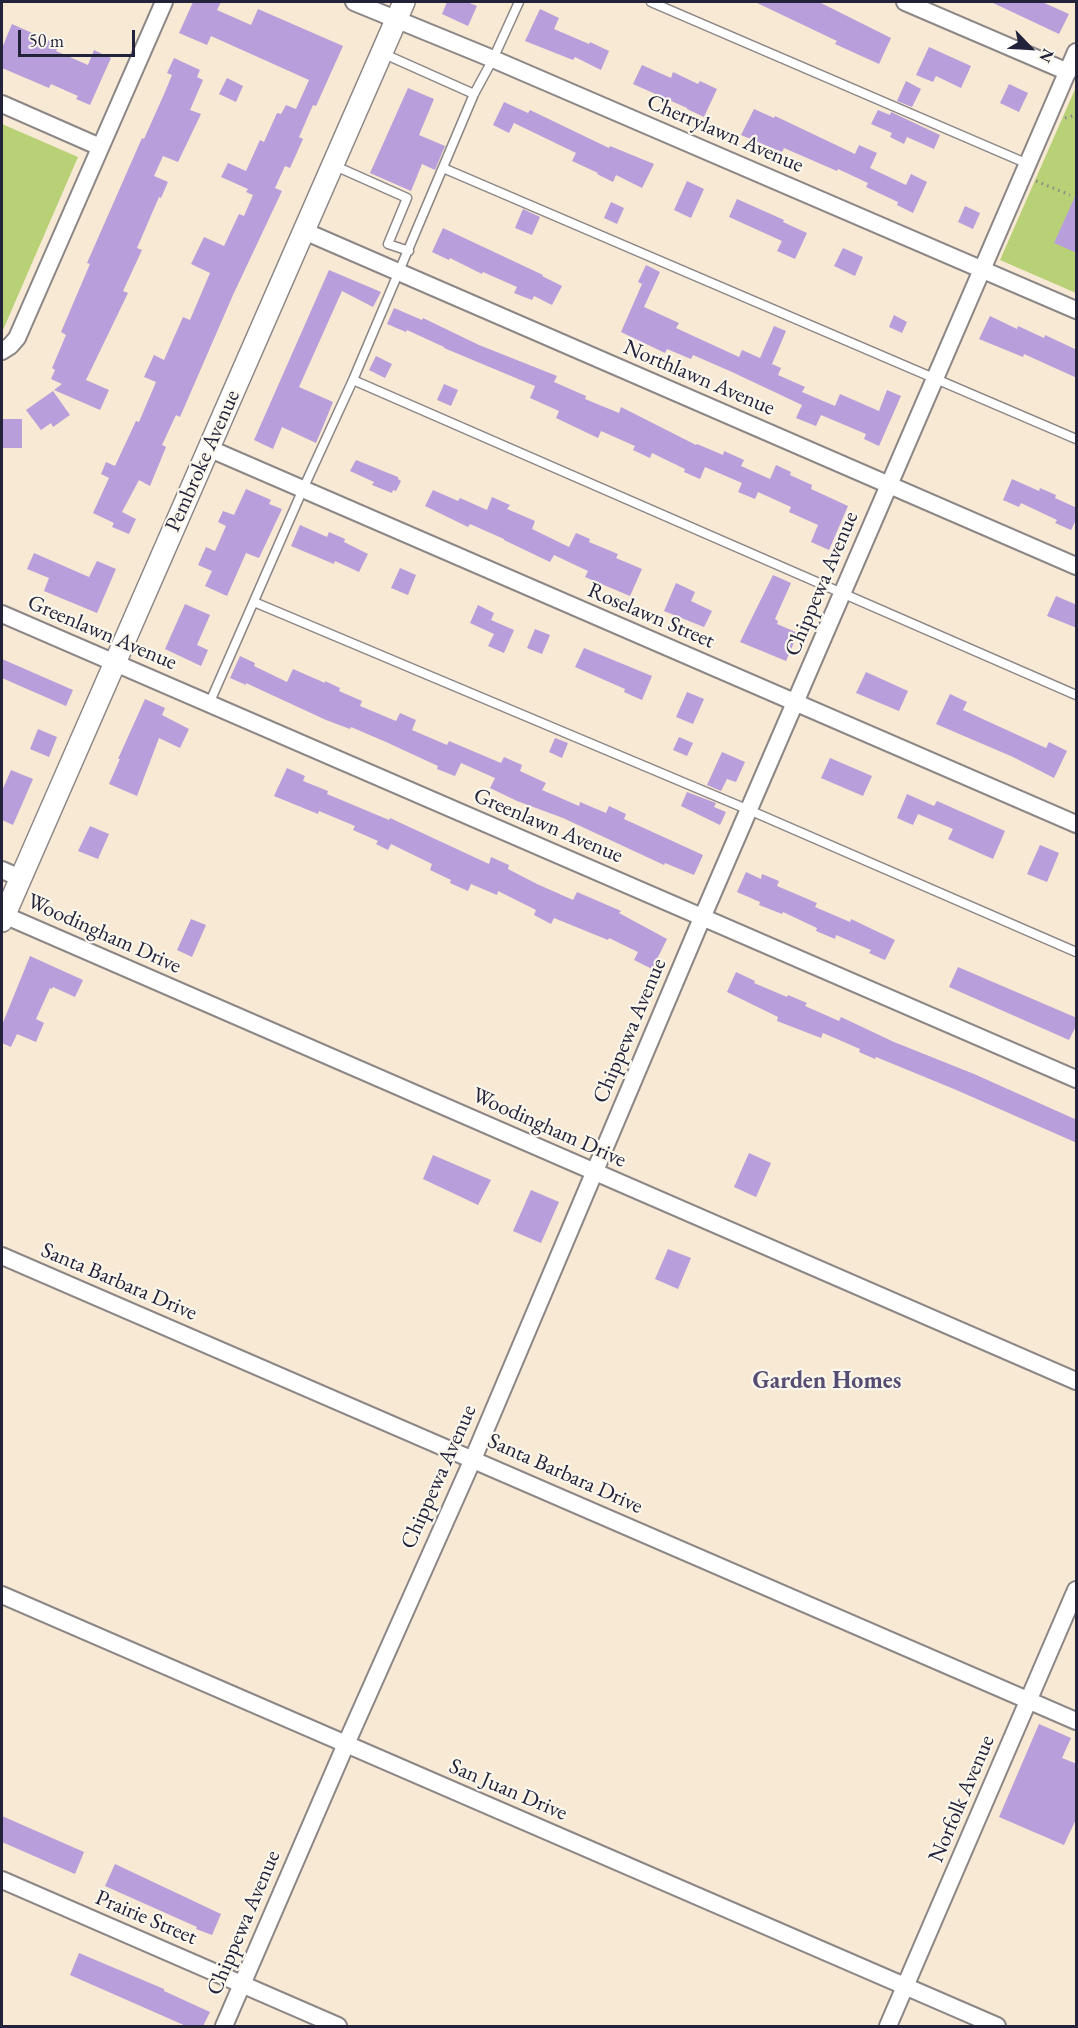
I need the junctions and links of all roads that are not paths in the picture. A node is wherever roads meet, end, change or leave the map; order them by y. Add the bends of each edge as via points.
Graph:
1 (164, 2) edge
2 (354, 2) edge
3 (519, 2) edge
4 (651, 2) edge
5 (905, 2) edge
6 (400, 10) edge
7 (1077, 52) edge
8 (382, 53) junction
9 (493, 59) junction
10 (1068, 72) junction
11 (474, 94) junction
12 (2, 104) edge
13 (100, 147) junction
14 (333, 165) junction
15 (443, 168) junction
16 (1031, 172) junction
17 (304, 231) junction
18 (409, 251) junction
19 (982, 270) junction
20 (400, 273) junction
21 (1077, 310) edge
22 (2, 351) edge
23 (936, 378) junction
24 (353, 380) junction
25 (1077, 439) edge
26 (208, 448) junction
27 (889, 485) junction
28 (303, 489) junction
29 (1077, 566) edge
30 (843, 593) junction
31 (254, 602) junction
32 (2, 614) edge
33 (114, 663) junction
34 (1077, 695) edge
35 (795, 703) junction
36 (209, 704) junction
37 (749, 810) junction
38 (1077, 824) edge
39 (11, 874) edge
40 (3, 918) edge
41 (702, 918) junction
42 (1077, 952) edge
43 (1077, 1079) edge
44 (595, 1173) junction
45 (2, 1256) edge
46 (1077, 1381) edge
47 (473, 1459) junction
48 (1077, 1590) edge
49 (2, 1594) edge
50 (1029, 1701) junction
51 (1077, 1721) edge
52 (346, 1744) junction
53 (2, 1880) edge
54 (242, 1984) junction
55 (905, 1986) junction
56 (224, 2026) edge
57 (338, 2026) edge
58 (888, 2026) edge
59 (998, 2026) edge

1 - 13 street
2 - 6 street, Cherrylawn Avenue
3 - 9 lane
4 - 16 lane
5 - 10 street
6 - 8 street, Pembroke Avenue
6 - 9 street, Cherrylawn Avenue
7 - 10 street, Chippewa Avenue
8 - 11 lane
8 - 14 street, Pembroke Avenue
9 - 11 lane
9 - 19 street, Cherrylawn Avenue
10 - 16 street, Chippewa Avenue
11 - 15 lane
12 - 13 street
13 - 22 street via 16,338
14 - 17 street, Pembroke Avenue
14 - 18 lane via 407,198 388,244
15 - 18 lane
15 - 23 lane
16 - 19 street, Chippewa Avenue
17 - 20 street, Northlawn Avenue
17 - 26 street, Pembroke Avenue
18 - 20 lane
19 - 21 street, Cherrylawn Avenue
19 - 23 street, Chippewa Avenue
20 - 24 lane
20 - 27 street, Northlawn Avenue
23 - 25 lane
23 - 27 street, Chippewa Avenue
24 - 28 lane
24 - 30 lane
26 - 28 street, Roselawn Street
26 - 33 street, Pembroke Avenue
27 - 29 street, Northlawn Avenue
27 - 30 street, Chippewa Avenue
28 - 31 lane
28 - 35 street, Roselawn Street
30 - 34 lane
30 - 35 street, Chippewa Avenue
31 - 36 lane
31 - 37 lane
32 - 33 street, Greenlawn Avenue
33 - 36 street, Greenlawn Avenue
33 - 39 street, Pembroke Avenue
35 - 37 street, Chippewa Avenue
35 - 38 street, Roselawn Street
36 - 41 street, Greenlawn Avenue
37 - 41 street, Chippewa Avenue
37 - 42 lane
39 - 40 street, Pembroke Avenue
40 - 44 street, Woodingham Drive
41 - 43 street, Greenlawn Avenue
41 - 44 street, Chippewa Avenue
44 - 46 street, Woodingham Drive
44 - 47 street, Chippewa Avenue
45 - 47 street, Santa Barbara Drive
47 - 50 street, Santa Barbara Drive
47 - 52 street, Chippewa Avenue
48 - 50 street, Norfolk Avenue
49 - 52 street, San Juan Drive
50 - 51 street, Santa Barbara Drive
50 - 55 street, Norfolk Avenue
52 - 54 street, Chippewa Avenue
52 - 55 street, San Juan Drive
53 - 54 street, Prairie Street
54 - 56 street, Chippewa Avenue
54 - 57 street, Prairie Street
55 - 58 street, Norfolk Avenue
55 - 59 street, San Juan Drive

